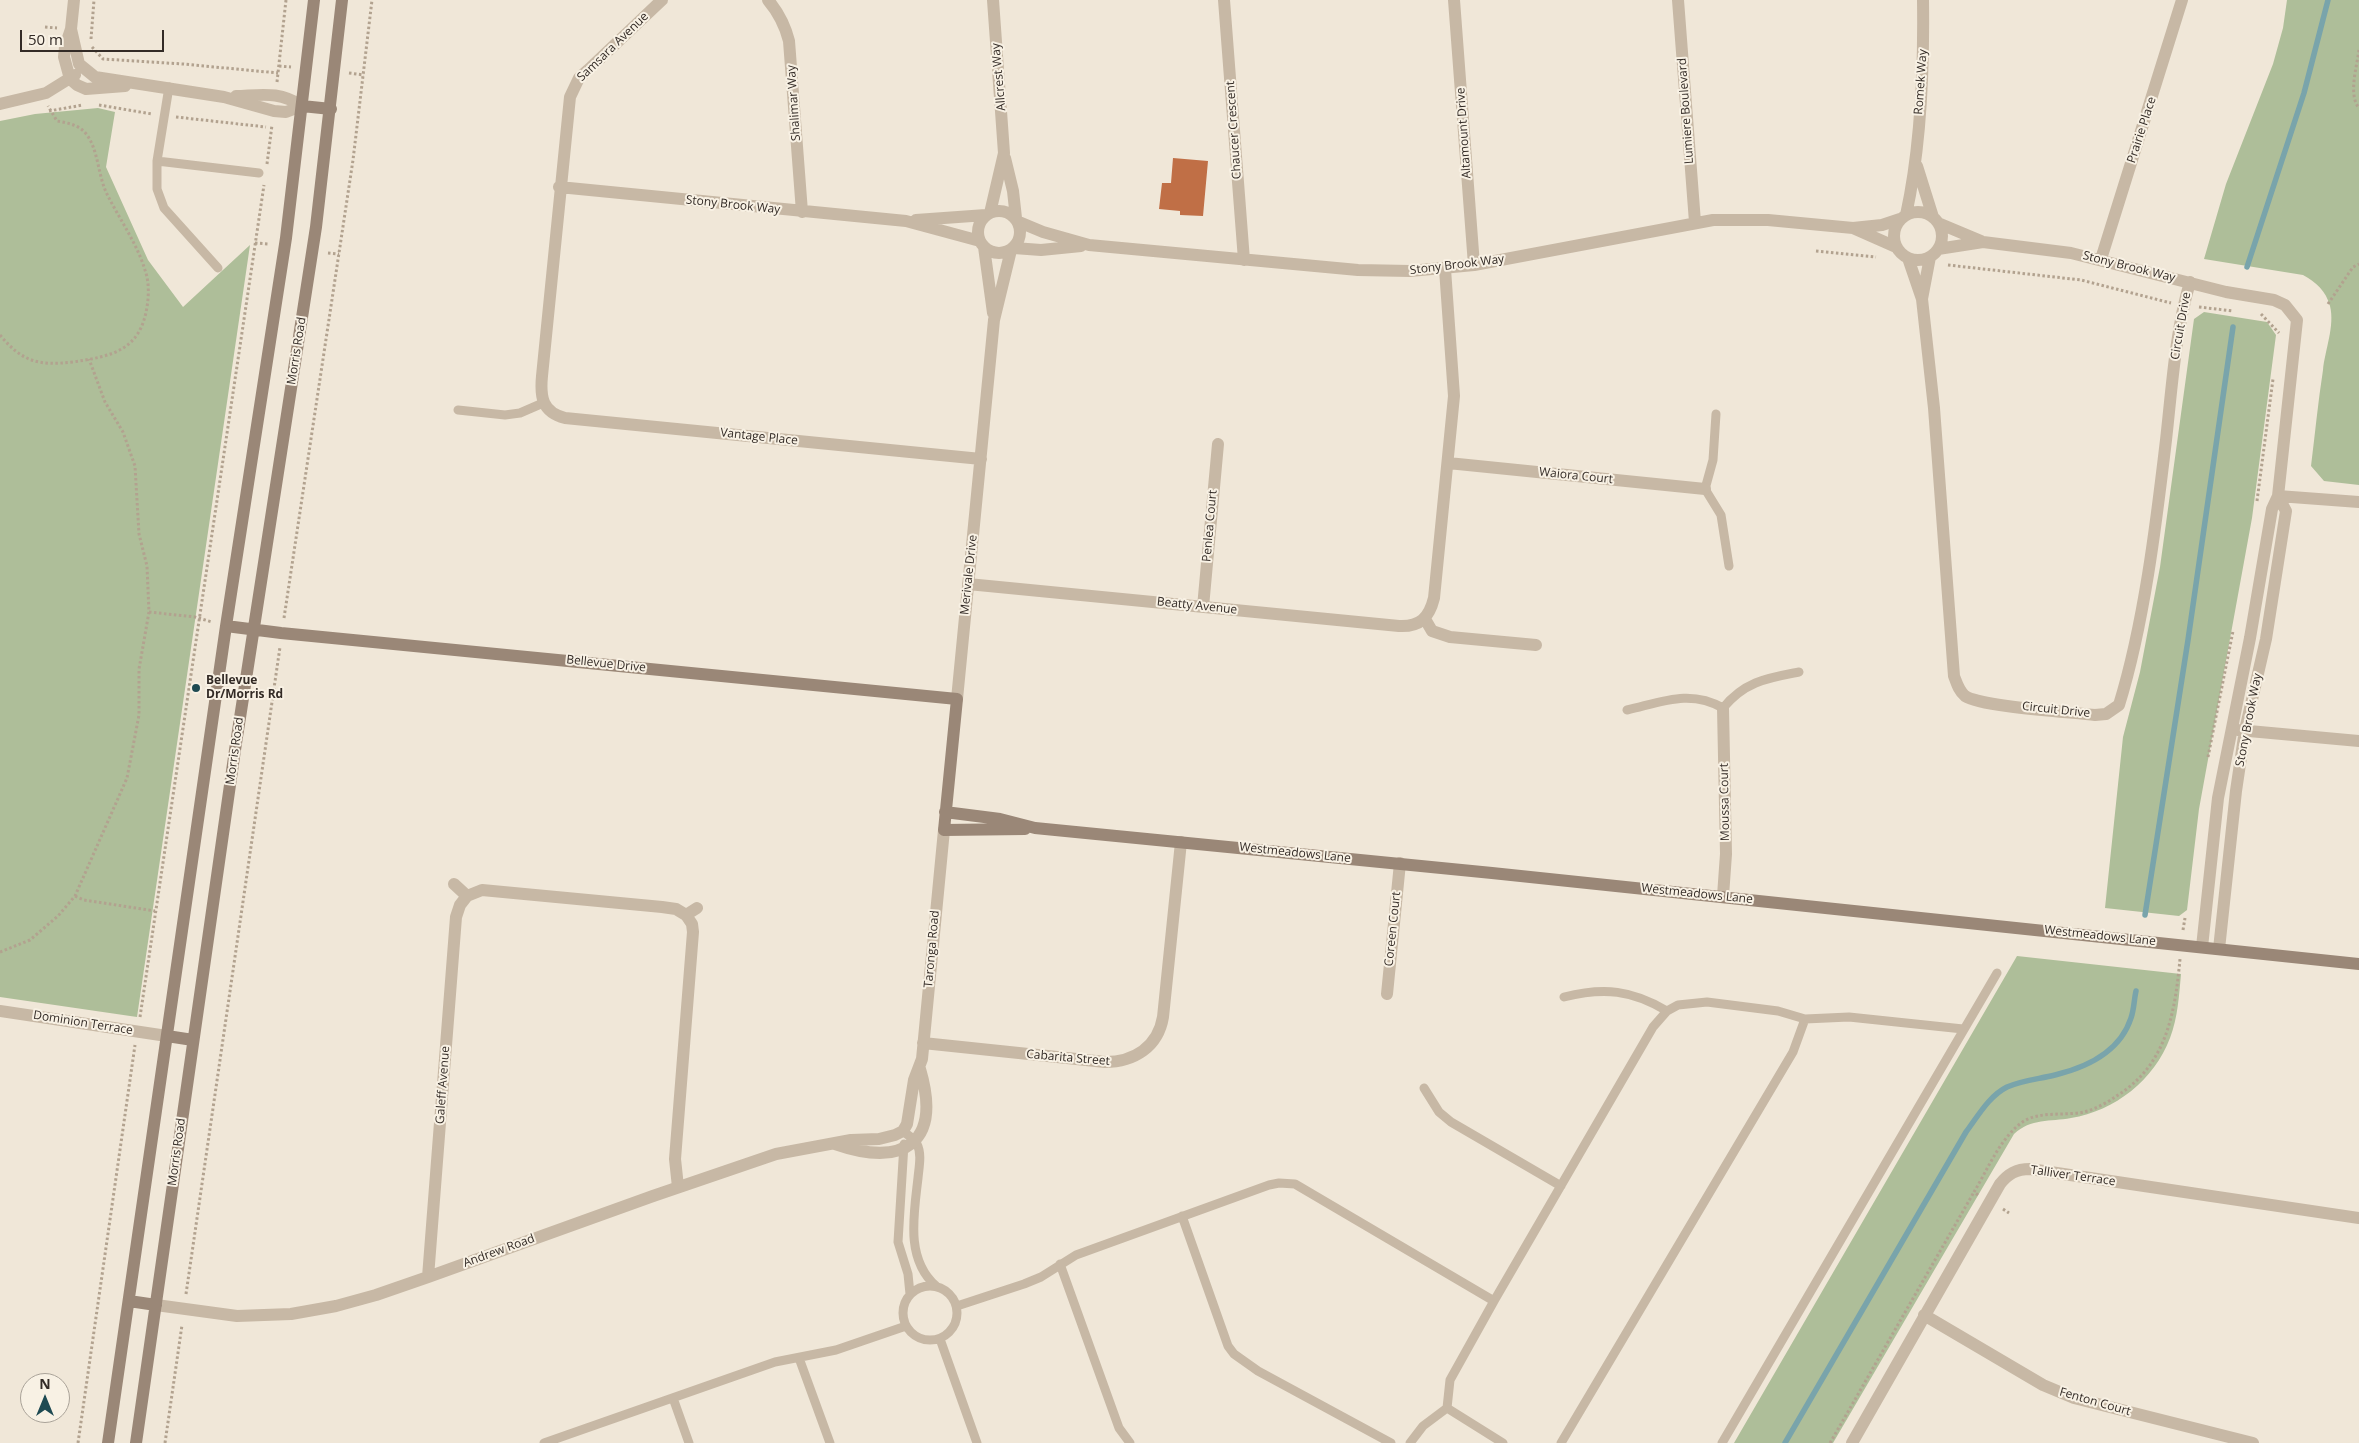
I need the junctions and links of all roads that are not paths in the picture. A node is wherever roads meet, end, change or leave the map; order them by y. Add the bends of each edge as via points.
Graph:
1 (74, 0) edge
2 (314, 0) edge
3 (342, 0) edge
4 (662, 0) edge
5 (768, 0) edge
6 (993, 0) edge
7 (1224, 0) edge
8 (1454, 0) edge
9 (1678, 0) edge
10 (1923, 0) edge
11 (2182, 0) edge
12 (71, 30) junction
13 (83, 70) junction
14 (70, 79) junction
15 (138, 85) junction
16 (169, 87) junction
17 (224, 97) junction
18 (0, 104) edge
19 (302, 106) junction
20 (331, 109) junction
21 (1004, 153) junction
22 (157, 161) junction
23 (1916, 164) junction
24 (262, 173) road end
25 (560, 187) junction
26 (802, 212) junction
27 (988, 214) junction
28 (1903, 217) junction
29 (1017, 220) junction
30 (1936, 220) junction
31 (906, 221) junction
32 (1695, 222) junction
33 (1853, 228) junction
34 (1983, 242) junction
35 (982, 244) junction
36 (1089, 245) junction
37 (1896, 247) junction
38 (1012, 249) junction
39 (1934, 253) junction
40 (1908, 258) junction
41 (2101, 259) junction
42 (1244, 260) junction
43 (1474, 266) junction
44 (218, 268) dead end
45 (1445, 269) junction
46 (2190, 282) junction
47 (1922, 299) junction
48 (994, 320) junction
49 (543, 403) junction
50 (458, 410) dead end
51 (1716, 414) dead end
52 (1218, 444) dead end
53 (981, 458) junction
54 (1448, 463) junction
55 (1705, 489) junction
56 (2278, 496) junction
57 (2359, 502) edge
58 (1728, 566) dead end
59 (968, 584) junction
60 (1203, 607) junction
61 (1425, 619) junction
62 (226, 626) junction
63 (255, 630) junction
64 (1536, 646) dead end
65 (1799, 672) dead end
66 (957, 699) junction
67 (1724, 708) junction
68 (1628, 710) dead end
69 (2230, 729) junction
70 (2245, 730) junction
71 (2359, 741) edge
72 (946, 812) junction
73 (1035, 828) junction
74 (944, 830) junction
75 (1181, 842) junction
76 (1400, 863) junction
77 (454, 884) dead end
78 (467, 896) junction
79 (1723, 896) junction
80 (697, 908) dead end
81 (686, 915) junction
82 (2202, 947) junction
83 (2219, 949) junction
84 (2359, 964) edge
85 (1997, 973) dead end
86 (1386, 994) dead end
87 (1564, 998) dead end
88 (1667, 1010) junction
89 (0, 1011) edge
90 (1805, 1019) junction
91 (1964, 1029) junction
92 (167, 1036) junction
93 (193, 1040) junction
94 (924, 1043) junction
95 (920, 1069) junction
96 (1424, 1088) dead end
97 (902, 1131) junction
98 (915, 1141) junction
99 (835, 1144) junction
100 (905, 1149) junction
101 (1561, 1186) junction
102 (678, 1187) junction
103 (2358, 1214) edge
104 (1182, 1216) junction
105 (1060, 1264) junction
106 (428, 1277) junction
107 (936, 1286) junction
108 (910, 1294) junction
109 (129, 1301) junction
110 (1494, 1301) junction
111 (156, 1305) junction
112 (957, 1306) junction
113 (1924, 1315) junction
114 (906, 1326) junction
115 (940, 1339) junction
116 (800, 1358) junction
117 (673, 1398) junction
118 (1447, 1408) junction
119 (108, 1443) edge
120 (136, 1443) edge
121 (547, 1443) edge
122 (689, 1443) edge
123 (830, 1443) edge
124 (977, 1443) edge
125 (1130, 1443) edge
126 (1391, 1443) edge
127 (1410, 1443) edge
128 (1503, 1443) edge
129 (1561, 1443) edge
130 (1722, 1443) edge
131 (1852, 1443) edge
132 (2253, 1443) edge

1 - 12 street
2 - 19 street
3 - 20 street, Morris Road
4 - 25 street, Samsara Avenue via 574,86 567,109
5 - 26 street, Shalimar Way via 785,25 789,41
6 - 21 street, Allcrest Way
7 - 42 street, Chaucer Crescent
8 - 43 street, Altamount Drive
9 - 32 street, Lumiere Boulevard
10 - 23 street, Romek Way
11 - 41 street, Prairie Place
12 - 13 street via 76,58
12 - 14 street via 64,57
13 - 14 street
13 - 15 street via 95,77
14 - 15 street via 77,85 94,90
14 - 18 street via 46,94
15 - 16 street
16 - 17 street
16 - 22 lane
17 - 19 street via 276,95 288,97
17 - 19 street via 274,111 286,112
19 - 20 street
19 - 62 street via 286,238
20 - 63 street, Morris Road
21 - 27 street, Allcrest Way
21 - 29 street, Allcrest Way
22 - 24 lane
22 - 44 lane via 157,189 164,208
23 - 28 street, Romek Way
23 - 30 street, Romek Way
25 - 26 street, Stony Brook Way
25 - 49 street via 542,376
26 - 31 street, Stony Brook Way
27 - 29 street via 1004,211
27 - 31 street, Stony Brook Way
27 - 35 street via 978,227
28 - 30 street via 1920,212
28 - 33 street, Stony Brook Way via 1882,225
28 - 37 street via 1894,232
29 - 36 street, Stony Brook Way via 1043,232
29 - 38 street via 1020,236
30 - 34 street, Stony Brook Way
30 - 39 street via 1942,236
31 - 35 street, Stony Brook Way
32 - 33 street, Stony Brook Way via 1753,219
32 - 43 street, Stony Brook Way
33 - 37 street, Stony Brook Way
34 - 39 street, Stony Brook Way
34 - 41 street, Stony Brook Way
35 - 38 street via 996,253
35 - 48 street, Merivale Drive
36 - 38 street, Stony Brook Way via 1041,250
36 - 42 street, Stony Brook Way
37 - 40 street
38 - 48 street, Merivale Drive
39 - 40 street via 1920,260
39 - 47 street, Circuit Drive
40 - 47 street, Circuit Drive
41 - 46 street, Stony Brook Way
42 - 45 street, Stony Brook Way via 1375,271
43 - 45 street, Stony Brook Way
45 - 54 street via 1454,396
46 - 47 street, Circuit Drive via 2183,305 2133,652 2119,705 2106,714 2095,715 1983,702 1965,696 1958,689 1954,676 1934,408
46 - 56 street, Stony Brook Way via 2274,300 2285,305 2297,320
48 - 53 street, Merivale Drive
49 - 50 lane via 520,413 505,415
49 - 53 street, Vantage Place via 552,414 570,419
51 - 55 lane via 1713,460
52 - 60 street, Penlea Court
53 - 59 street, Merivale Drive
54 - 55 street, Waiora Court
54 - 61 street via 1434,598
55 - 58 lane via 1721,515
56 - 57 street
56 - 69 street, Stony Brook Way via 2272,509 2250,638
56 - 70 street, Stony Brook Way via 2286,511 2278,570
59 - 60 street, Beatty Avenue
59 - 66 street, Merivale Drive
60 - 61 street, Beatty Avenue via 1408,627
61 - 64 street via 1432,630 1450,637
62 - 63 street, Bellevue Drive
62 - 92 street
63 - 66 street, Bellevue Drive
63 - 93 street, Morris Road
65 - 67 lane via 1746,686
66 - 72 street, Merivale Drive
67 - 68 lane via 1709,700 1693,697
67 - 79 street, Moussa Court via 1726,854
69 - 70 street
69 - 82 street, Stony Brook Way via 2218,798
70 - 71 street
70 - 83 street, Stony Brook Way
72 - 73 street, Westmeadows Lane via 1000,819
72 - 74 street, Merivale Drive
73 - 74 street, Westmeadows Lane
73 - 75 street, Westmeadows Lane
74 - 94 street, Taronga Road
75 - 76 street, Westmeadows Lane
75 - 94 street, Cabarita Street via 1164,1017 1148,1048 1127,1060 1105,1062
76 - 79 street, Westmeadows Lane
76 - 86 street, Coreen Court
77 - 78 street
78 - 81 street via 482,890 662,907 676,909
78 - 106 street, Galeff Avenue via 456,916
79 - 82 street, Westmeadows Lane
80 - 81 street
81 - 102 street via 693,932 675,1159
82 - 83 street, Westmeadows Lane
83 - 84 street, Westmeadows Lane
85 - 91 lane
87 - 88 lane via 1597,991 1624,993 1636,995
88 - 90 lane via 1678,1005 1706,1002 1778,1010
88 - 101 lane via 1653,1027
89 - 92 street, Dominion Terrace
90 - 91 lane via 1849,1017
90 - 129 lane via 1793,1052
91 - 130 lane
92 - 93 street
92 - 109 street
93 - 111 street, Morris Road
94 - 95 street, Taronga Road
95 - 97 street, Taronga Road via 914,1080 909,1113
95 - 98 street, Taronga Road via 925,1108 922,1127
96 - 101 lane via 1439,1112 1451,1122
97 - 98 lane
97 - 99 street, Andrew Road via 888,1137
97 - 100 lane, Taronga Road
98 - 100 street, Andrew Road
98 - 107 lane via 920,1159 913,1237 927,1279
99 - 100 street, Andrew Road via 872,1153 896,1153
99 - 102 street, Andrew Road via 776,1154
100 - 108 lane, Taronga Road via 898,1242 908,1274
101 - 110 lane
102 - 106 street, Andrew Road
103 - 113 street, Talliver Terrace via 2016,1170 2005,1178 1990,1201
104 - 105 lane via 1076,1254
104 - 110 lane via 1279,1182 1294,1184
104 - 126 lane via 1228,1346 1234,1354 1258,1371
105 - 112 lane via 1024,1284
105 - 125 lane via 1119,1428
106 - 111 street, Andrew Road via 376,1295 291,1314 237,1316
107 - 108 lane via 925,1286
107 - 112 lane via 949,1293
108 - 114 lane via 903,1310
109 - 111 street
109 - 119 street
110 - 118 lane via 1450,1380
111 - 120 street, Morris Road
112 - 115 lane via 954,1326
113 - 131 street, Talliver Terrace
113 - 132 street, Fenton Court via 2043,1385 2074,1398
114 - 115 lane via 920,1339
114 - 116 lane via 836,1350
115 - 124 lane
116 - 117 lane via 775,1362
116 - 123 lane
117 - 121 lane
117 - 122 lane
118 - 127 lane via 1423,1426
118 - 128 lane

